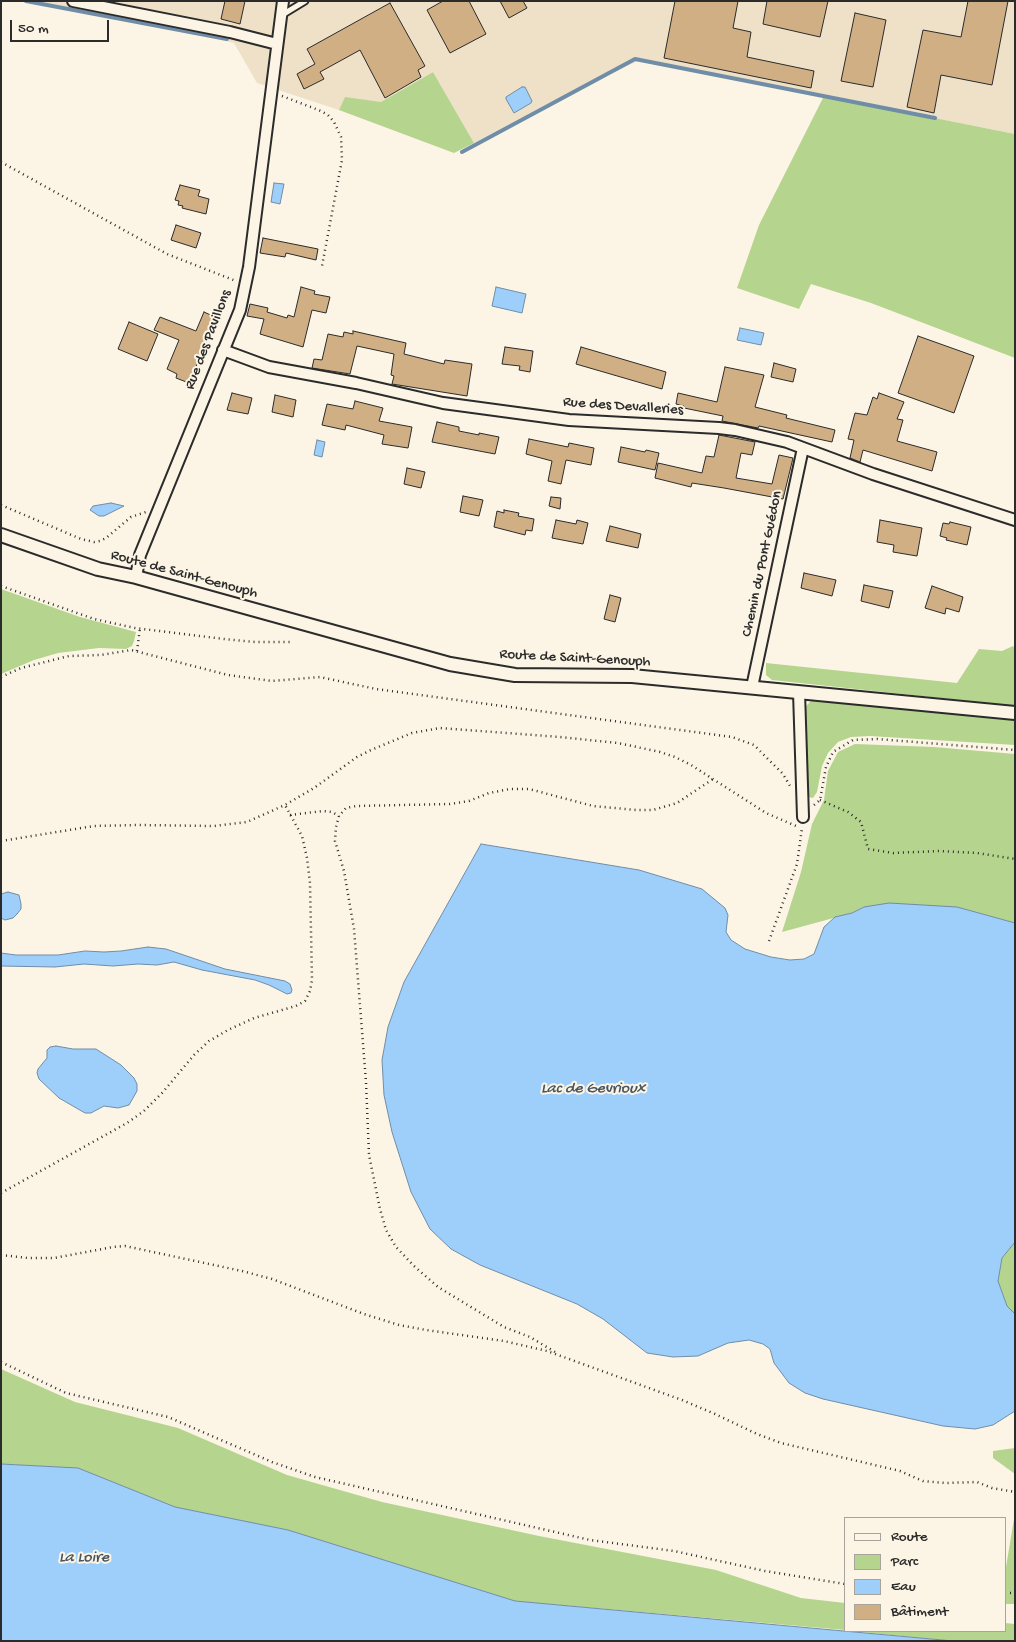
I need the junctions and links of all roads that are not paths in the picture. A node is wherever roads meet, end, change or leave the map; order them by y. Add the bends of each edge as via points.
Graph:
1 (73, 1) edge
2 (283, 1) edge
3 (305, 1) edge
4 (281, 16) junction
5 (277, 44) junction
6 (222, 350) junction
7 (803, 448) junction
8 (1015, 520) edge
9 (1, 535) edge
10 (136, 578) junction
11 (752, 687) junction
12 (799, 692) junction
13 (1015, 712) edge
14 (803, 816) road end

1 - 5 street
2 - 4 street, Rue des Pavillons
3 - 4 lane
4 - 5 street, Rue des Pavillons
5 - 6 street, Rue des Pavillons via 249,267 240,310
6 - 7 street, Rue des Devalleries via 269,368 443,403 577,421 727,428
6 - 10 street, Rue des Pavillons via 140,555
7 - 8 street, Rue des Devalleries
7 - 11 street, Chemin du Pont Guédon
9 - 10 street, Route de Saint-Genouph via 80,564
10 - 11 street, Route de Saint-Genouph via 450,664 515,675 632,676
11 - 12 street, Route de Saint-Genouph
12 - 13 street, Route de Saint-Genouph
12 - 14 street

